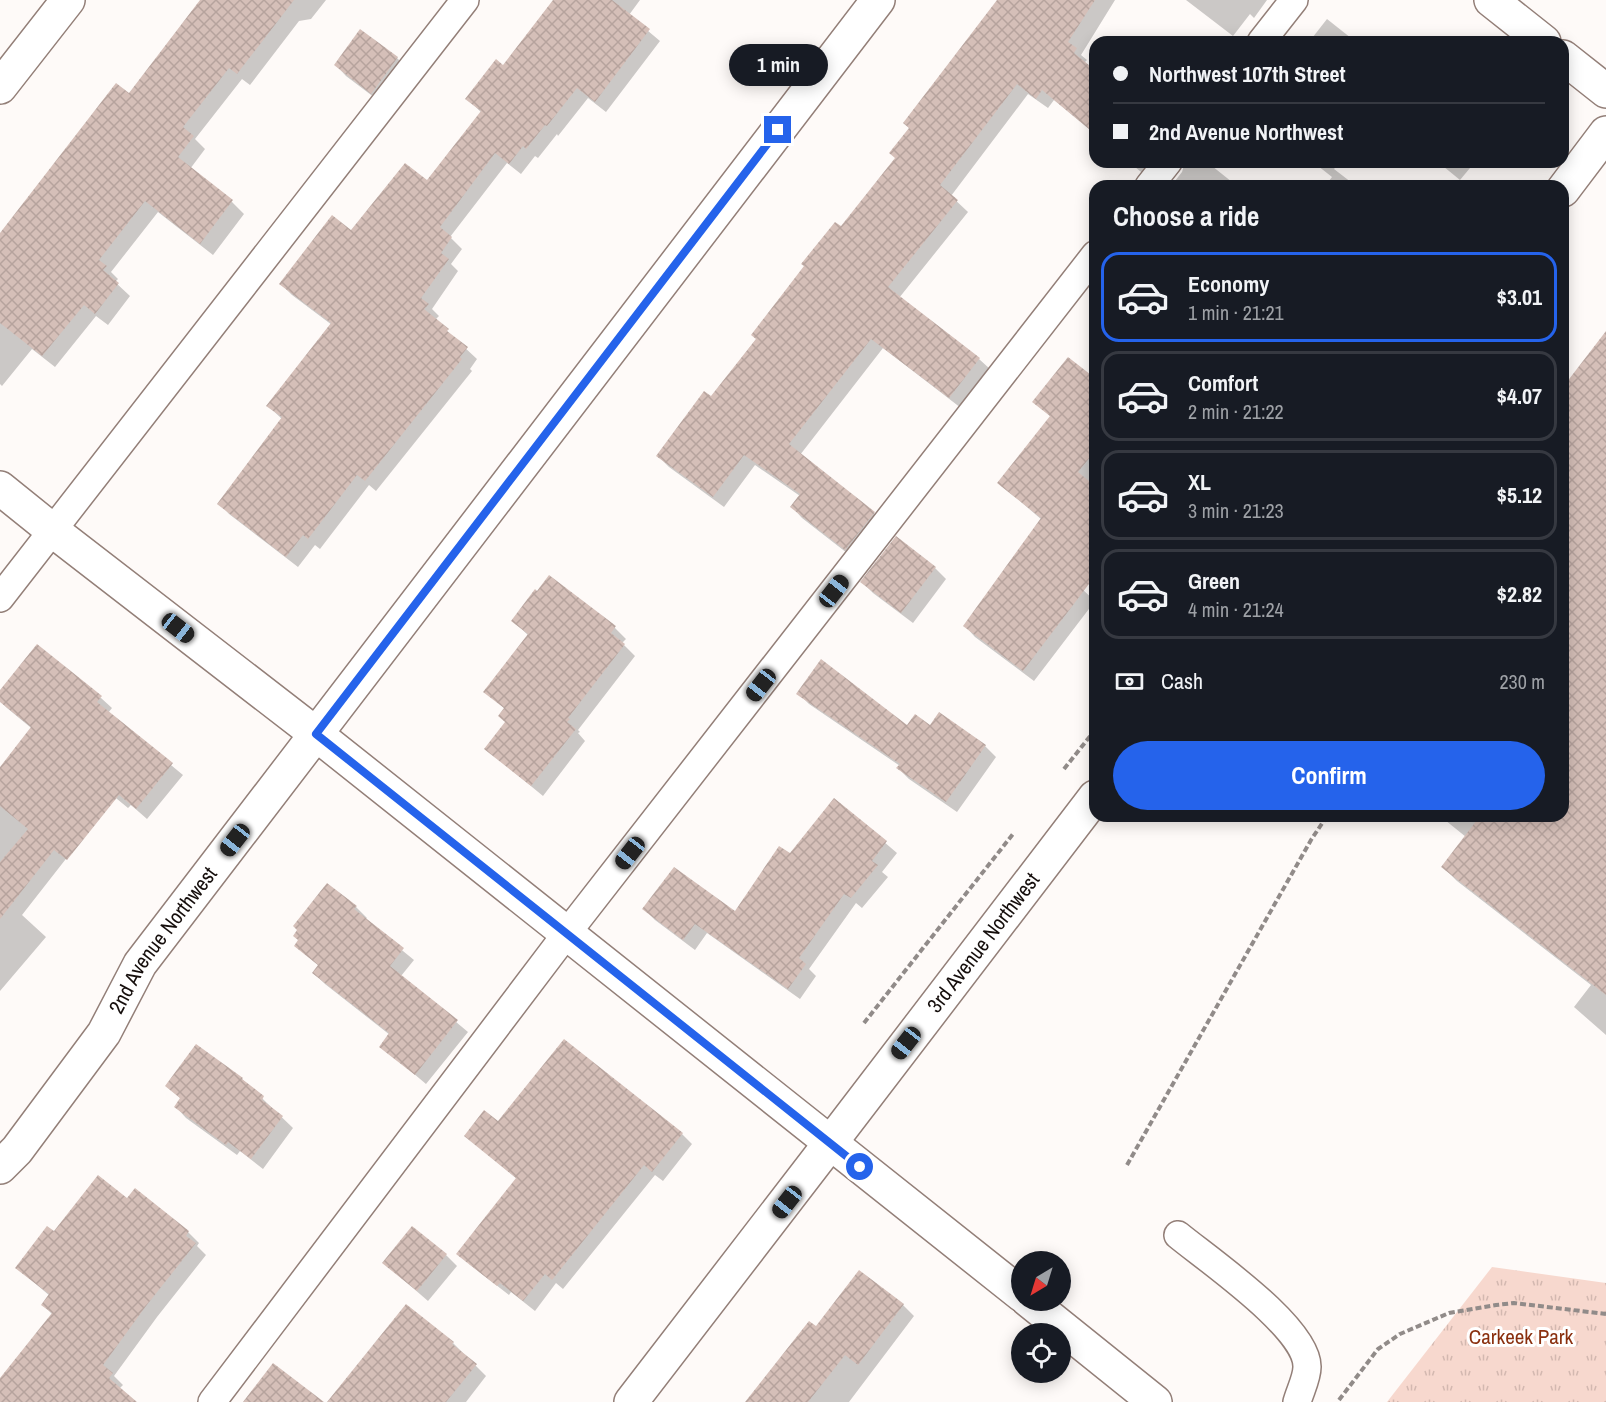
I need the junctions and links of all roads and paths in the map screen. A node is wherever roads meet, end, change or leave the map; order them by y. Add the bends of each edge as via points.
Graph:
1 (68, 0) edge
2 (465, 0) edge
3 (878, 0) edge
4 (1294, 0) edge
5 (1491, 0) edge
6 (1266, 36) edge
7 (1536, 36) edge
8 (1569, 62) edge
9 (0, 87) edge
10 (1606, 91) edge
11 (1606, 133) edge
12 (1163, 168) edge
13 (1154, 180) edge
14 (1569, 182) edge
15 (1089, 263) edge
16 (0, 488) edge
17 (52, 530) junction
18 (0, 598) edge
19 (316, 734) junction
20 (1089, 738) edge
21 (1059, 776) dead end
22 (1089, 805) edge
23 (1323, 822) edge
24 (1016, 831) dead end
25 (567, 933) junction
26 (864, 1023) dead end
27 (830, 1144) junction
28 (1127, 1165) dead end
29 (0, 1167) edge
30 (1178, 1235) dead end
31 (1011, 1286) edge
32 (1042, 1311) edge
33 (1606, 1314) edge
34 (212, 1402) edge
35 (631, 1402) edge
36 (1155, 1402) edge
37 (1297, 1402) edge
38 (1337, 1402) edge

1 - 9 street
2 - 17 lane
3 - 19 street, 2nd Avenue Northwest
4 - 6 lane
5 - 7 street
8 - 10 street
11 - 14 street
12 - 13 lane
15 - 25 lane
16 - 17 street
17 - 18 lane
17 - 19 street
19 - 25 street
19 - 29 street, 2nd Avenue Northwest via 140,964 104,1033
20 - 21 path
22 - 27 street, 3rd Avenue Northwest
23 - 28 path
24 - 26 path
25 - 27 street
25 - 34 lane
27 - 31 street
27 - 35 street, 3rd Avenue Northwest
30 - 37 lane via 1270,1310 1298,1341 1307,1366
32 - 36 street
33 - 38 path via 1514,1304 1449,1313 1400,1334 1378,1349

